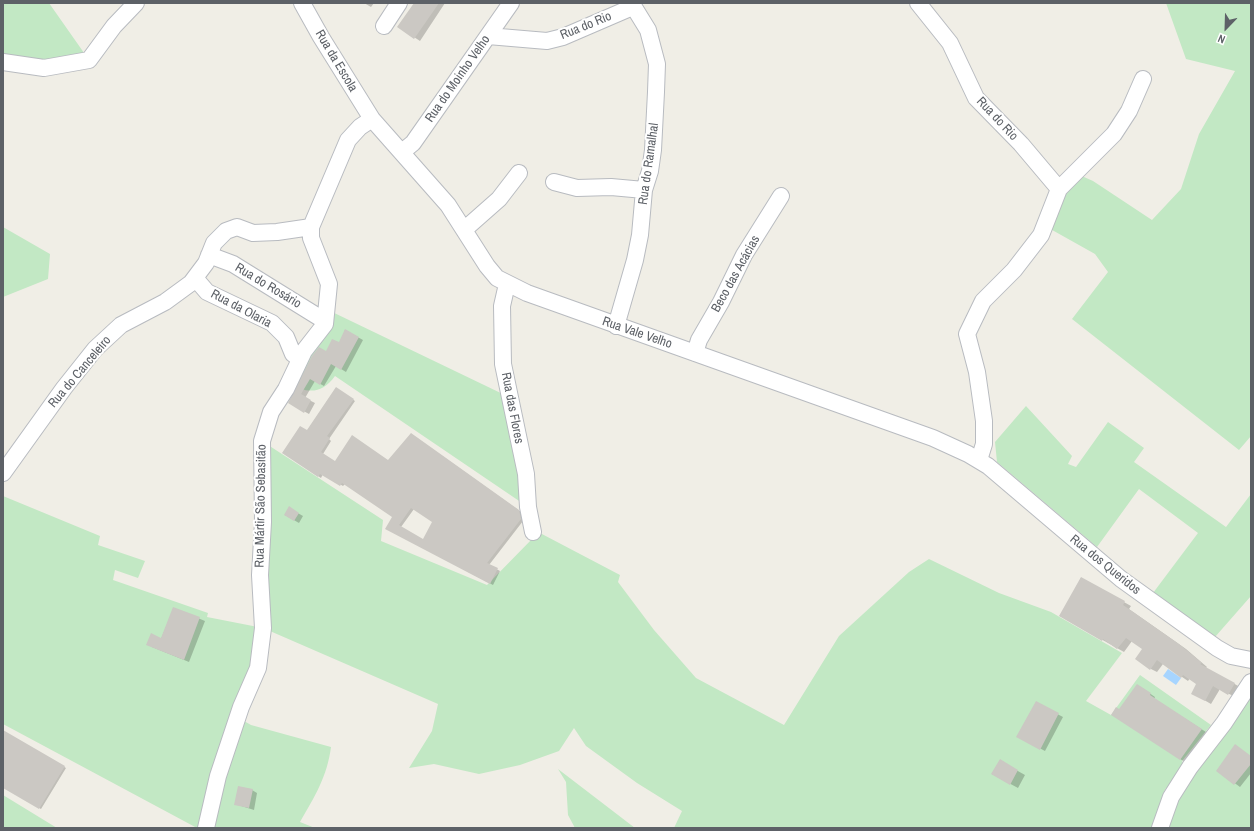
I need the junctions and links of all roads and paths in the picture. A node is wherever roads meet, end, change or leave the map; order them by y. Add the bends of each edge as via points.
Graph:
1 (136, 3) edge
2 (302, 3) edge
3 (400, 3) edge
4 (511, 3) edge
5 (918, 3) edge
6 (633, 4) edge
7 (384, 26) dead end
8 (488, 36) junction
9 (3, 62) edge
10 (1143, 79) dead end
11 (372, 119) junction
12 (402, 152) junction
13 (519, 173) dead end
14 (554, 182) dead end
15 (1059, 189) junction
16 (644, 190) junction
17 (781, 196) dead end
18 (310, 226) junction
19 (465, 229) junction
20 (209, 255) junction
21 (195, 278) junction
22 (507, 284) junction
23 (325, 321) junction
24 (616, 326) junction
25 (695, 354) junction
26 (300, 358) junction
27 (974, 457) junction
28 (3, 473) edge
29 (533, 532) dead end
30 (1251, 660) edge
31 (1251, 682) edge
32 (206, 828) edge
33 (1160, 828) edge

1 - 9 street via 114,26 89,60 44,68
2 - 11 street, Rua da Escola
3 - 7 street
4 - 8 street, Rua do Moinho Velho
5 - 15 street, Rua do Rio via 950,43 976,98 1021,144
6 - 8 street, Rua do Rio via 628,9 563,38 547,41
6 - 16 street, Rua do Ramalhal via 648,30 657,64 653,150
8 - 12 street, Rua do Moinho Velho via 413,143
10 - 15 street via 1129,111 1114,134
11 - 12 street, Rua Vale Velho
11 - 18 street via 348,140
12 - 19 street, Rua Vale Velho via 448,205
13 - 19 street via 498,199
14 - 16 street via 577,188 612,187
15 - 27 street via 1041,235 1014,270 982,301 967,334 977,372 984,421 984,436
16 - 24 street, Rua do Ramalhal via 635,260
17 - 25 street, Beco das Acácias via 744,255 699,340
18 - 20 street, Rua do Canceleiro via 253,233 237,227 226,231 214,243
18 - 23 street, Rua Mártir São Sebasitão via 310,238 330,284
19 - 22 street, Rua Vale Velho via 487,266 497,278
20 - 21 street, Rua do Canceleiro
20 - 23 street, Rua do Rosário via 233,264
21 - 26 street, Rua da Olaria via 207,292 272,323 286,337 293,354
21 - 28 street, Rua do Canceleiro via 165,302 121,325 95,349
22 - 24 street, Rua Vale Velho
22 - 29 street, Rua das Flores via 502,306 503,364 526,474
23 - 26 street, Rua Mártir São Sebasitão
24 - 25 street, Rua Vale Velho
25 - 27 street, Rua Vale Velho via 933,438
26 - 32 street, Rua Mártir São Sebasitão via 286,389 271,412 262,441 263,522 260,575 263,628 258,668 240,707 218,776
27 - 30 street, Rua dos Queridos via 1004,479 1120,579 1217,648 1232,656
31 - 33 street via 1171,797

